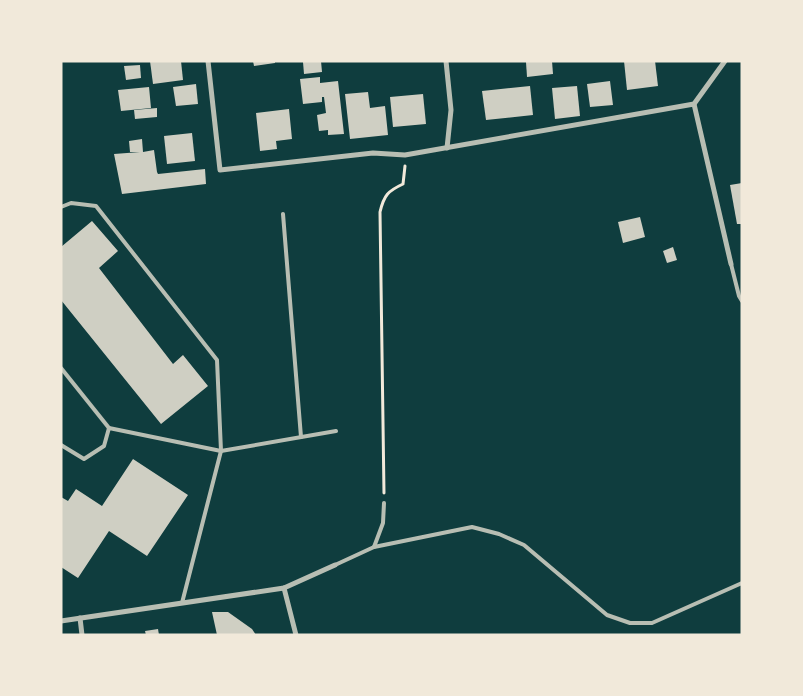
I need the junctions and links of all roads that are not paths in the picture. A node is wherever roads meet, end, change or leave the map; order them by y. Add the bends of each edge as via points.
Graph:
1 (208, 61) edge
2 (446, 61) edge
3 (725, 61) edge
4 (694, 104) junction
5 (447, 148) junction
6 (61, 207) edge
7 (283, 214) dead end
8 (731, 264) joint
9 (742, 301) edge
10 (61, 368) edge
11 (109, 428) junction
12 (336, 431) dead end
13 (301, 437) junction
14 (61, 445) edge
15 (221, 451) junction
16 (384, 503) road end
17 (374, 547) junction
18 (335, 565) joint
19 (742, 582) edge
20 (284, 588) junction
21 (182, 602) junction
22 (80, 618) junction
23 (61, 621) edge
24 (82, 635) edge
25 (296, 635) edge

1 - 5 street via 220,170 373,152 405,155
2 - 5 street via 451,110
3 - 4 street
4 - 5 street
4 - 8 street
6 - 15 lane via 71,203 96,206 218,360
7 - 13 lane
8 - 9 lane
10 - 11 lane
11 - 14 lane via 104,446 84,459
11 - 15 lane
12 - 13 lane
13 - 15 lane
15 - 21 lane
16 - 17 lane via 383,523
17 - 18 lane
17 - 19 lane via 472,527 498,534 524,545 607,614 630,623 652,623
18 - 20 street
20 - 21 street
20 - 25 street
21 - 22 street
22 - 23 street
22 - 24 street

